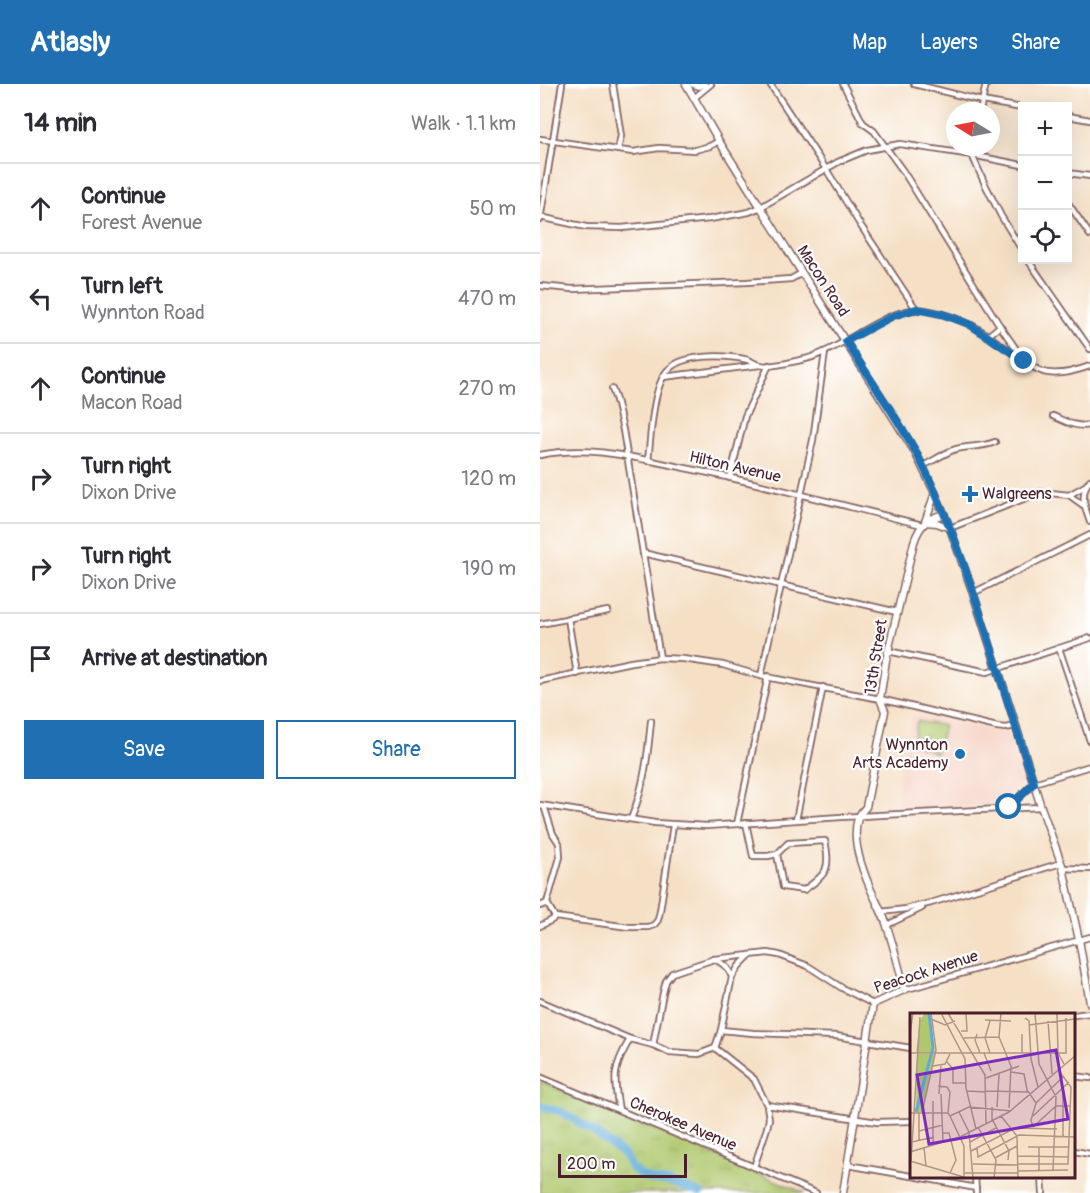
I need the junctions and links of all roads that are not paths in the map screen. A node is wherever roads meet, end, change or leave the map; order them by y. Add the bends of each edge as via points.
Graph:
1 (562, 84) edge
2 (613, 84) edge
3 (686, 84) edge
4 (693, 84) edge
5 (704, 84) edge
6 (711, 84) edge
7 (770, 84) edge
8 (843, 84) edge
9 (914, 84) edge
10 (986, 84) edge
11 (694, 98) junction
12 (982, 101) junction
13 (1018, 107) edge
14 (1072, 117) edge
15 (1090, 120) edge
16 (540, 139) edge
17 (552, 141) junction
18 (719, 141) junction
19 (886, 146) junction
20 (618, 149) junction
21 (946, 151) edge
22 (972, 156) edge
23 (977, 156) edge
24 (1018, 164) edge
25 (826, 169) junction
26 (1072, 174) edge
27 (1090, 176) edge
28 (761, 207) junction
29 (1072, 209) edge
30 (540, 218) edge
31 (1090, 235) edge
32 (1018, 243) edge
33 (1031, 264) edge
34 (802, 273) junction
35 (540, 286) edge
36 (916, 309) junction
37 (1000, 326) junction
38 (988, 336) junction
39 (846, 341) junction
40 (1090, 350) edge
41 (825, 352) junction
42 (1024, 361) junction
43 (769, 365) junction
44 (760, 366) junction
45 (1090, 366) edge
46 (663, 377) junction
47 (612, 389) dead end
48 (1053, 416) dead end
49 (1090, 425) edge
50 (995, 442) dead end
51 (540, 455) edge
52 (627, 456) junction
53 (648, 461) junction
54 (923, 466) junction
55 (730, 478) junction
56 (1090, 480) edge
57 (1085, 486) junction
58 (935, 493) junction
59 (801, 495) junction
60 (1069, 495) junction
61 (1083, 505) junction
62 (944, 514) junction
63 (1090, 522) edge
64 (924, 523) junction
65 (950, 528) junction
66 (1090, 535) edge
67 (643, 553) junction
68 (781, 585) junction
69 (973, 593) junction
70 (608, 611) dead end
71 (897, 612) junction
72 (568, 618) junction
73 (540, 624) edge
74 (1090, 638) edge
75 (1059, 648) junction
76 (888, 651) junction
77 (660, 658) junction
78 (997, 668) junction
79 (577, 674) junction
80 (761, 676) junction
81 (768, 676) junction
82 (540, 681) edge
83 (823, 687) junction
84 (880, 699) junction
85 (651, 721) dead end
86 (1016, 726) junction
87 (1090, 741) edge
88 (1090, 766) edge
89 (1034, 783) junction
90 (542, 806) edge
91 (1041, 807) junction
92 (1007, 808) junction
93 (859, 816) junction
94 (631, 819) junction
95 (796, 820) junction
96 (737, 824) junction
97 (746, 824) junction
98 (673, 825) junction
99 (777, 854) junction
100 (1062, 866) junction
101 (1090, 869) edge
102 (547, 903) junction
103 (931, 903) junction
104 (540, 906) edge
105 (881, 912) junction
106 (555, 917) junction
107 (887, 925) junction
108 (540, 926) edge
109 (1090, 937) edge
110 (1079, 940) junction
111 (750, 955) junction
112 (714, 959) junction
113 (732, 978) junction
114 (904, 990) junction
115 (540, 1001) edge
116 (1090, 1003) edge
117 (873, 1004) junction
118 (1090, 1013) edge
119 (1075, 1015) edge
120 (721, 1030) junction
121 (630, 1039) junction
122 (868, 1040) junction
123 (653, 1045) junction
124 (715, 1048) junction
125 (910, 1048) edge
126 (1075, 1076) edge
127 (540, 1077) edge
128 (1090, 1078) edge
129 (767, 1105) junction
130 (619, 1110) junction
131 (855, 1119) junction
132 (910, 1121) edge
133 (1075, 1151) edge
134 (1090, 1154) edge
135 (848, 1165) junction
136 (754, 1167) junction
137 (910, 1176) edge
138 (921, 1178) edge
139 (1042, 1178) edge
140 (976, 1190) edge
141 (816, 1193) edge
142 (843, 1193) edge
143 (1043, 1193) edge

1 - 17 street
2 - 20 street via 621,136
3 - 11 main road, Macon Road
4 - 5 main road
6 - 11 street
7 - 25 street
8 - 19 street via 863,123
9 - 12 street
10 - 12 street
11 - 18 main road, Macon Road
12 - 13 street
14 - 15 street
16 - 17 street
17 - 20 street
17 - 30 street
18 - 20 street via 695,150
18 - 28 main road, Macon Road
19 - 21 street via 900,144
19 - 25 street via 867,150
19 - 37 street
22 - 32 street via 1000,216
23 - 24 street
25 - 28 street
25 - 36 street
26 - 27 street
28 - 30 street via 710,219 622,228 586,227
28 - 34 main road, Macon Road
29 - 31 street
33 - 40 street
34 - 35 street via 791,279 747,282 572,289
34 - 39 main road, Macon Road
36 - 38 street via 954,318
36 - 39 street via 893,316
37 - 38 street
37 - 42 street
38 - 42 street
39 - 41 street
39 - 54 main road, Macon Road
41 - 43 street via 804,360
41 - 59 street
42 - 45 street via 1042,372
43 - 44 street
43 - 55 street via 745,416
44 - 46 street
44 - 46 street via 750,360 710,356 678,363
46 - 53 street via 658,387
47 - 52 street
48 - 49 street via 1082,427
50 - 54 street via 952,451
51 - 52 street, Hilton Avenue via 581,450
52 - 53 street, Hilton Avenue
52 - 67 street
53 - 55 street, Hilton Avenue
54 - 58 main road, Macon Road
55 - 59 street, Hilton Avenue
56 - 57 street
57 - 60 street
57 - 61 street
58 - 62 main road, Macon Road
58 - 64 main road, 13th Street
59 - 64 street, Hilton Avenue
59 - 68 street
60 - 61 street
60 - 65 street via 1041,492
61 - 63 street
62 - 64 main road
62 - 65 main road, Macon Road
64 - 65 main road
64 - 71 main road, 13th Street via 914,542
65 - 69 main road, Macon Road
66 - 69 street
67 - 68 street
67 - 77 street
68 - 71 street
68 - 80 street
69 - 78 main road, Macon Road
70 - 72 street
71 - 76 main road, 13th Street
72 - 73 street
72 - 79 street
74 - 75 street
75 - 78 street
75 - 87 street
76 - 78 street via 980,671
76 - 84 main road, 13th Street
77 - 79 street
77 - 80 street via 722,665
78 - 86 main road, Macon Road
79 - 82 street
80 - 81 street
81 - 83 street
81 - 96 street
83 - 84 street
83 - 95 street
84 - 86 street via 997,727
84 - 93 main road, 13th Street via 885,711 866,807
85 - 94 street via 639,800
86 - 89 main road, Macon Road
88 - 89 street
89 - 91 main road, Macon Road
89 - 92 street
90 - 94 street
90 - 102 street via 559,843 560,857
91 - 92 street
91 - 100 main road, Macon Road
92 - 93 street
93 - 95 street
93 - 105 main road, 13th Street via 858,848
94 - 98 street
95 - 97 street
96 - 97 street
96 - 98 street
97 - 99 street via 753,856
98 - 106 street via 660,911 654,925 629,927
99 - 99 street via 788,843 825,841 827,867 804,890 783,886
100 - 101 street
100 - 103 street
100 - 110 main road, Macon Road
102 - 104 street
102 - 106 street
103 - 105 street
103 - 107 street
105 - 107 main road, 13th Street
106 - 108 street
107 - 114 main road, 13th Street
109 - 110 street, Peacock Avenue
110 - 114 street, Peacock Avenue
110 - 116 main road, Macon Road
111 - 112 street, Peacock Avenue
111 - 113 street
111 - 117 street, Peacock Avenue via 768,953 795,960
112 - 113 street via 728,968
112 - 123 street, Peacock Avenue via 672,973 666,981
113 - 120 street
114 - 117 main road, Peacock Avenue
115 - 121 street
117 - 122 main road
118 - 119 street
120 - 122 street
120 - 124 street
121 - 123 street
121 - 130 street via 615,1073
122 - 125 street
122 - 131 main road
123 - 124 street via 686,1054
124 - 129 street via 754,1079
126 - 128 street
127 - 130 street, Cherokee Avenue
129 - 131 street
129 - 136 street via 768,1128
130 - 136 street, Cherokee Avenue
131 - 132 street
131 - 135 main road
133 - 134 street
135 - 137 street
135 - 142 main road
136 - 141 street, Cherokee Avenue
138 - 140 street
139 - 143 street

